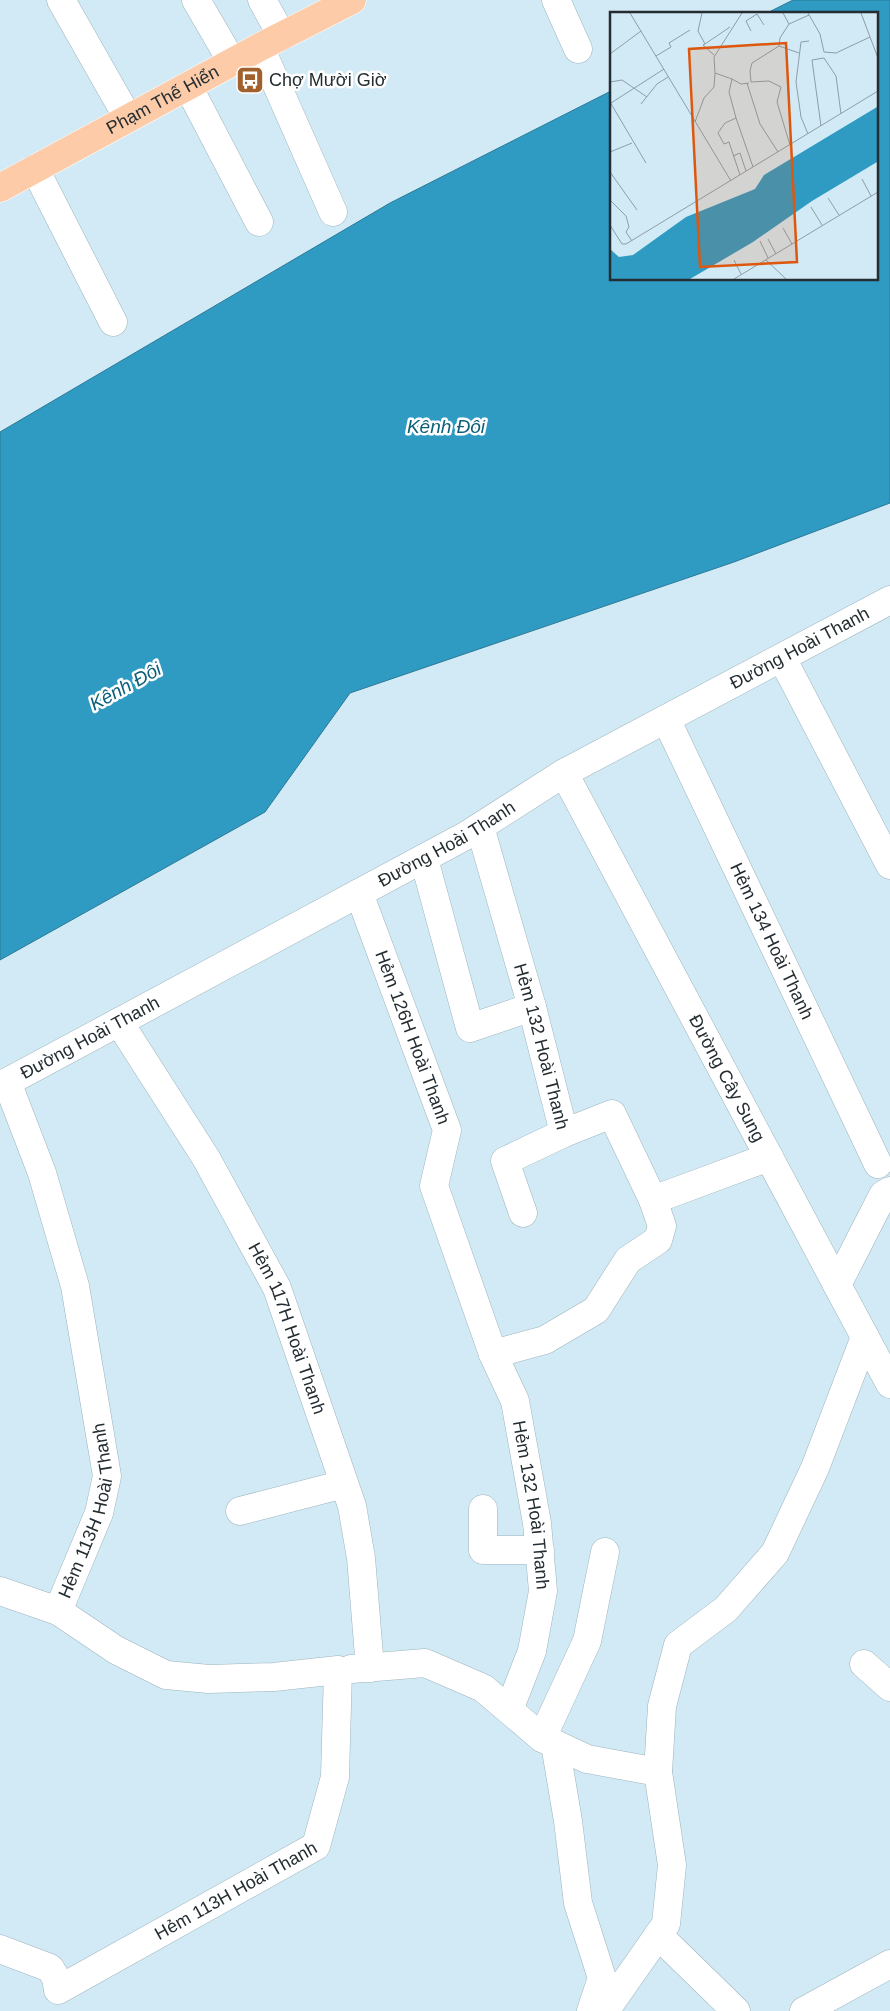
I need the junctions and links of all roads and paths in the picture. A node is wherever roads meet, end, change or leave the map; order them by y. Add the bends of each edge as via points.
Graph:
1 (61, 0) edge
2 (196, 0) edge
3 (262, 0) edge
4 (352, 0) edge
5 (556, 0) edge
6 (323, 7) edge
7 (271, 42) junction
8 (578, 49) dead end
9 (232, 62) junction
10 (188, 86) junction
11 (128, 118) junction
12 (34, 170) junction
13 (0, 188) edge
14 (333, 212) dead end
15 (259, 222) dead end
16 (113, 322) dead end
17 (890, 600) edge
18 (782, 658) junction
19 (666, 718) junction
20 (564, 773) junction
21 (480, 827) junction
22 (424, 859) junction
23 (890, 865) edge
24 (359, 893) junction
25 (532, 1007) junction
26 (119, 1022) junction
27 (4, 1084) edge
28 (564, 1133) junction
29 (769, 1157) junction
30 (878, 1164) dead end
31 (890, 1191) edge
32 (653, 1200) junction
33 (523, 1213) dead end
34 (837, 1285) junction
35 (865, 1337) junction
36 (493, 1354) junction
37 (890, 1384) edge
38 (344, 1484) junction
39 (483, 1509) dead end
40 (240, 1511) dead end
41 (540, 1550) junction
42 (605, 1552) dead end
43 (0, 1591) edge
44 (58, 1611) junction
45 (864, 1664) dead end
46 (370, 1668) junction
47 (338, 1670) junction
48 (890, 1686) edge
49 (509, 1710) junction
50 (548, 1741) junction
51 (658, 1772) junction
52 (658, 1935) junction
53 (0, 1949) edge
54 (890, 1964) edge
55 (55, 2001) edge
56 (590, 2011) edge
57 (605, 2011) edge
58 (736, 2011) edge
59 (804, 2011) edge

1 - 11 street
2 - 9 street
3 - 7 street
4 - 6 main road, Phạm Thế Hiển
5 - 8 street
6 - 7 main road, Phạm Thế Hiển
7 - 9 main road, Phạm Thế Hiển
7 - 14 street
9 - 10 main road, Phạm Thế Hiển
10 - 11 main road, Phạm Thế Hiển
10 - 15 street
11 - 12 main road, Phạm Thế Hiển
12 - 13 main road, Phạm Thế Hiển
12 - 16 street
17 - 18 street, Đường Hoài Thanh
18 - 19 street, Đường Hoài Thanh
18 - 23 street
19 - 20 street, Đường Hoài Thanh
19 - 30 street, Hẻm 134 Hoài Thanh
20 - 21 street, Đường Hoài Thanh
20 - 29 street, Đường Cây Sung
21 - 22 street, Đường Hoài Thanh
21 - 25 street, Hẻm 132 Hoài Thanh
22 - 24 street, Đường Hoài Thanh
22 - 25 street via 470,1028
24 - 26 street, Đường Hoài Thanh
24 - 36 street, Hẻm 126H Hoài Thanh via 447,1130 434,1186
25 - 28 street, Hẻm 132 Hoài Thanh
26 - 27 street, Đường Hoài Thanh
26 - 38 street, Hẻm 117H Hoài Thanh via 206,1158 277,1288
27 - 44 street, Hẻm 113H Hoài Thanh via 42,1174 75,1286 107,1476 99,1513
28 - 32 street, Hẻm 132 Hoài Thanh via 612,1114
28 - 33 street via 505,1161
29 - 32 street
29 - 34 street, Đường Cây Sung
31 - 34 street via 883,1195
32 - 36 street, Hẻm 132 Hoài Thanh via 662,1226 658,1240 628,1260 596,1310 545,1340
34 - 35 street, Đường Cây Sung
35 - 37 street, Đường Cây Sung
35 - 51 street via 815,1468 775,1553 726,1609 678,1646 662,1706
36 - 41 street, Hẻm 132 Hoài Thanh via 515,1401
38 - 40 street
38 - 46 street, Hẻm 117H Hoài Thanh via 352,1506 360,1558
39 - 41 street via 483,1550
41 - 49 street, Hẻm 132 Hoài Thanh via 544,1590 532,1651
42 - 50 street via 586,1641
43 - 44 street
44 - 47 street, Hẻm 113H Hoài Thanh via 116,1650 166,1675 209,1679
45 - 48 street
46 - 47 street
46 - 49 street via 425,1663 483,1688
47 - 55 street, Hẻm 113H Hoài Thanh via 335,1777 316,1846
49 - 50 street
50 - 51 street via 587,1759
50 - 56 street via 568,1821 578,1903 602,1978
51 - 52 street via 672,1865 666,1924
52 - 57 street
52 - 58 street
53 - 55 street, Hẻm 113H Hoài Thanh via 50,1968 56,1978
54 - 59 street

